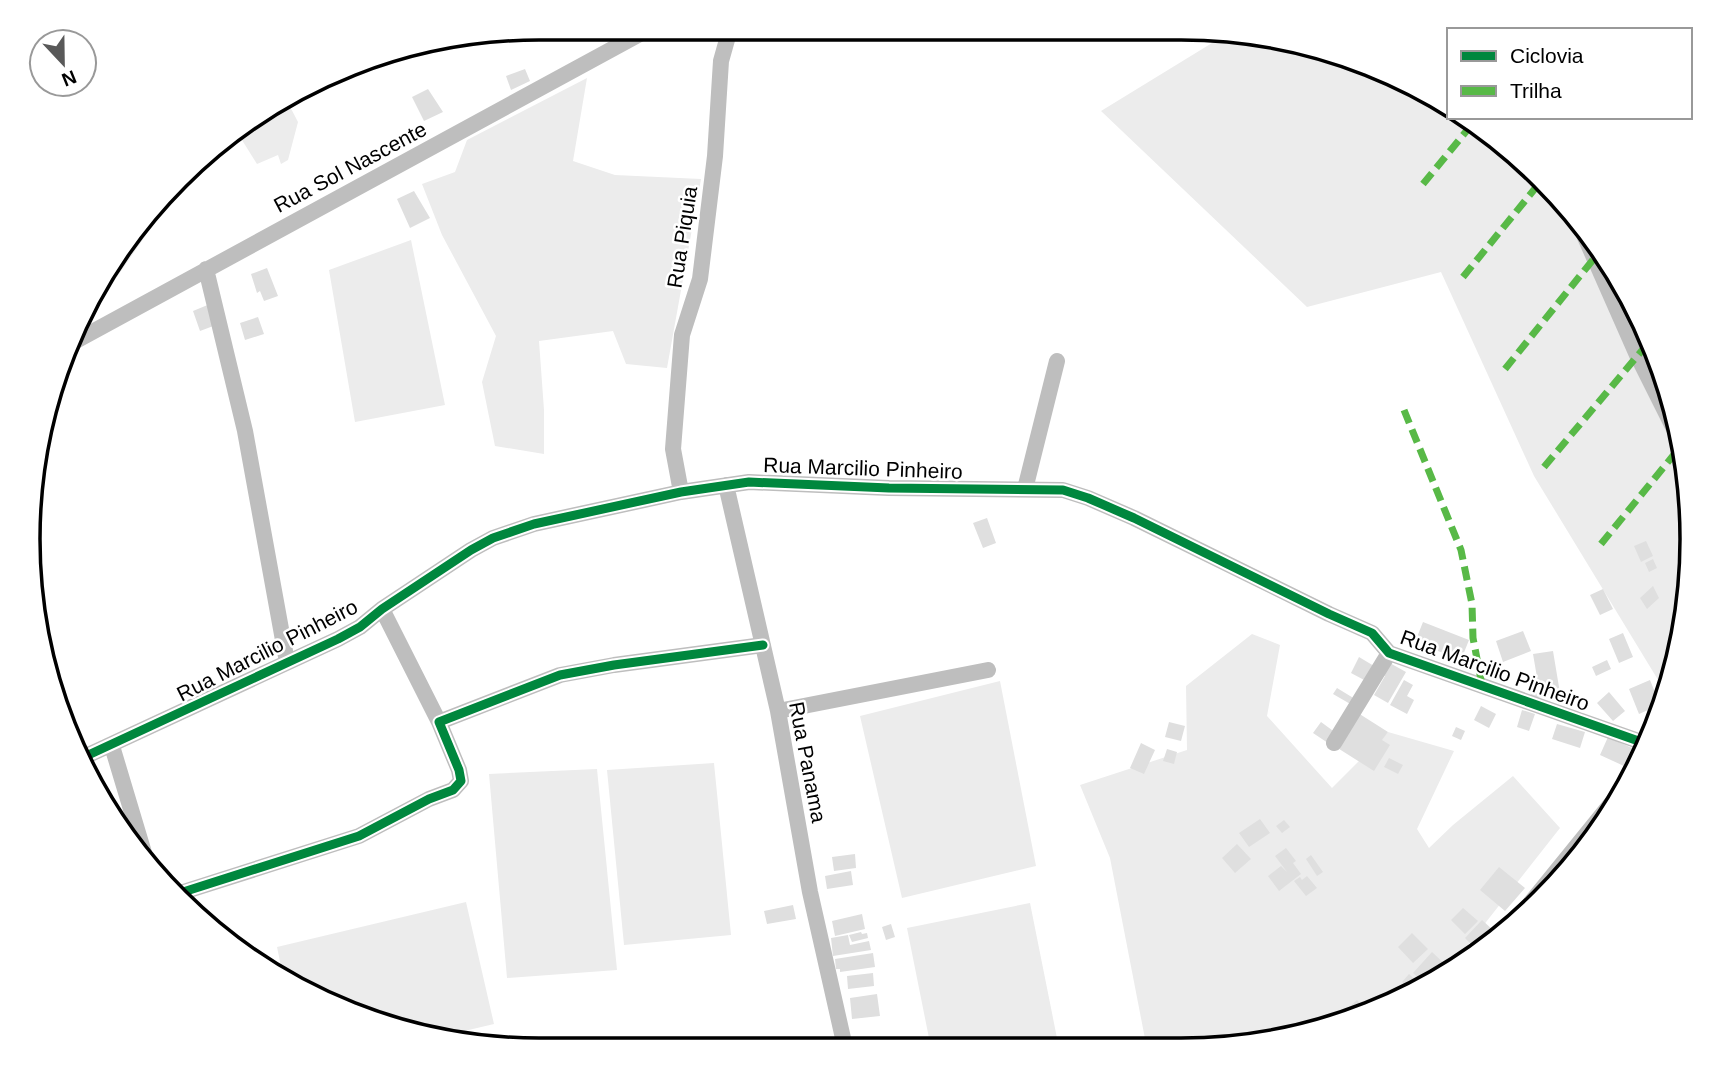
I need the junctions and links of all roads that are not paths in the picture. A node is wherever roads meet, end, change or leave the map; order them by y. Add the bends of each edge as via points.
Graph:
1 (629, 40) edge
2 (727, 40) edge
3 (1596, 262) edge
4 (206, 269) junction
5 (83, 337) edge
6 (1057, 361) dead end
7 (1660, 402) edge
8 (726, 485) junction
9 (1025, 489) junction
10 (681, 492) junction
11 (382, 609) junction
12 (763, 645) junction
13 (1390, 653) junction
14 (287, 662) junction
15 (988, 670) dead end
16 (778, 711) junction
17 (439, 722) junction
18 (1637, 740) edge
19 (1334, 743) dead end
20 (112, 746) junction
21 (90, 755) edge
22 (140, 838) edge
23 (185, 891) edge
24 (843, 1038) edge

1 - 4 street, Rua Sol Nascente
2 - 10 street, Rua Piquia via 721,61 700,279 681,335 673,449
3 - 7 street
4 - 5 street, Rua Sol Nascente
4 - 14 street via 245,431
6 - 9 street
8 - 9 street, Rua Marcilio Pinheiro
8 - 10 street, Rua Marcilio Pinheiro
8 - 12 street, Rua Panama
9 - 13 street, Rua Marcilio Pinheiro via 1063,490 1134,518 1372,633
10 - 11 street, Rua Marcilio Pinheiro via 513,530 471,550
11 - 14 street, Rua Marcilio Pinheiro via 349,633
11 - 17 street
12 - 16 street, Rua Panama
12 - 17 street via 561,675
13 - 18 street, Rua Marcilio Pinheiro
13 - 19 street
14 - 20 street, Rua Marcilio Pinheiro
15 - 16 street
16 - 24 street, Rua Panama via 810,892
17 - 23 street via 459,770 461,781 453,790 359,836
20 - 21 street, Rua Marcilio Pinheiro
20 - 22 street

